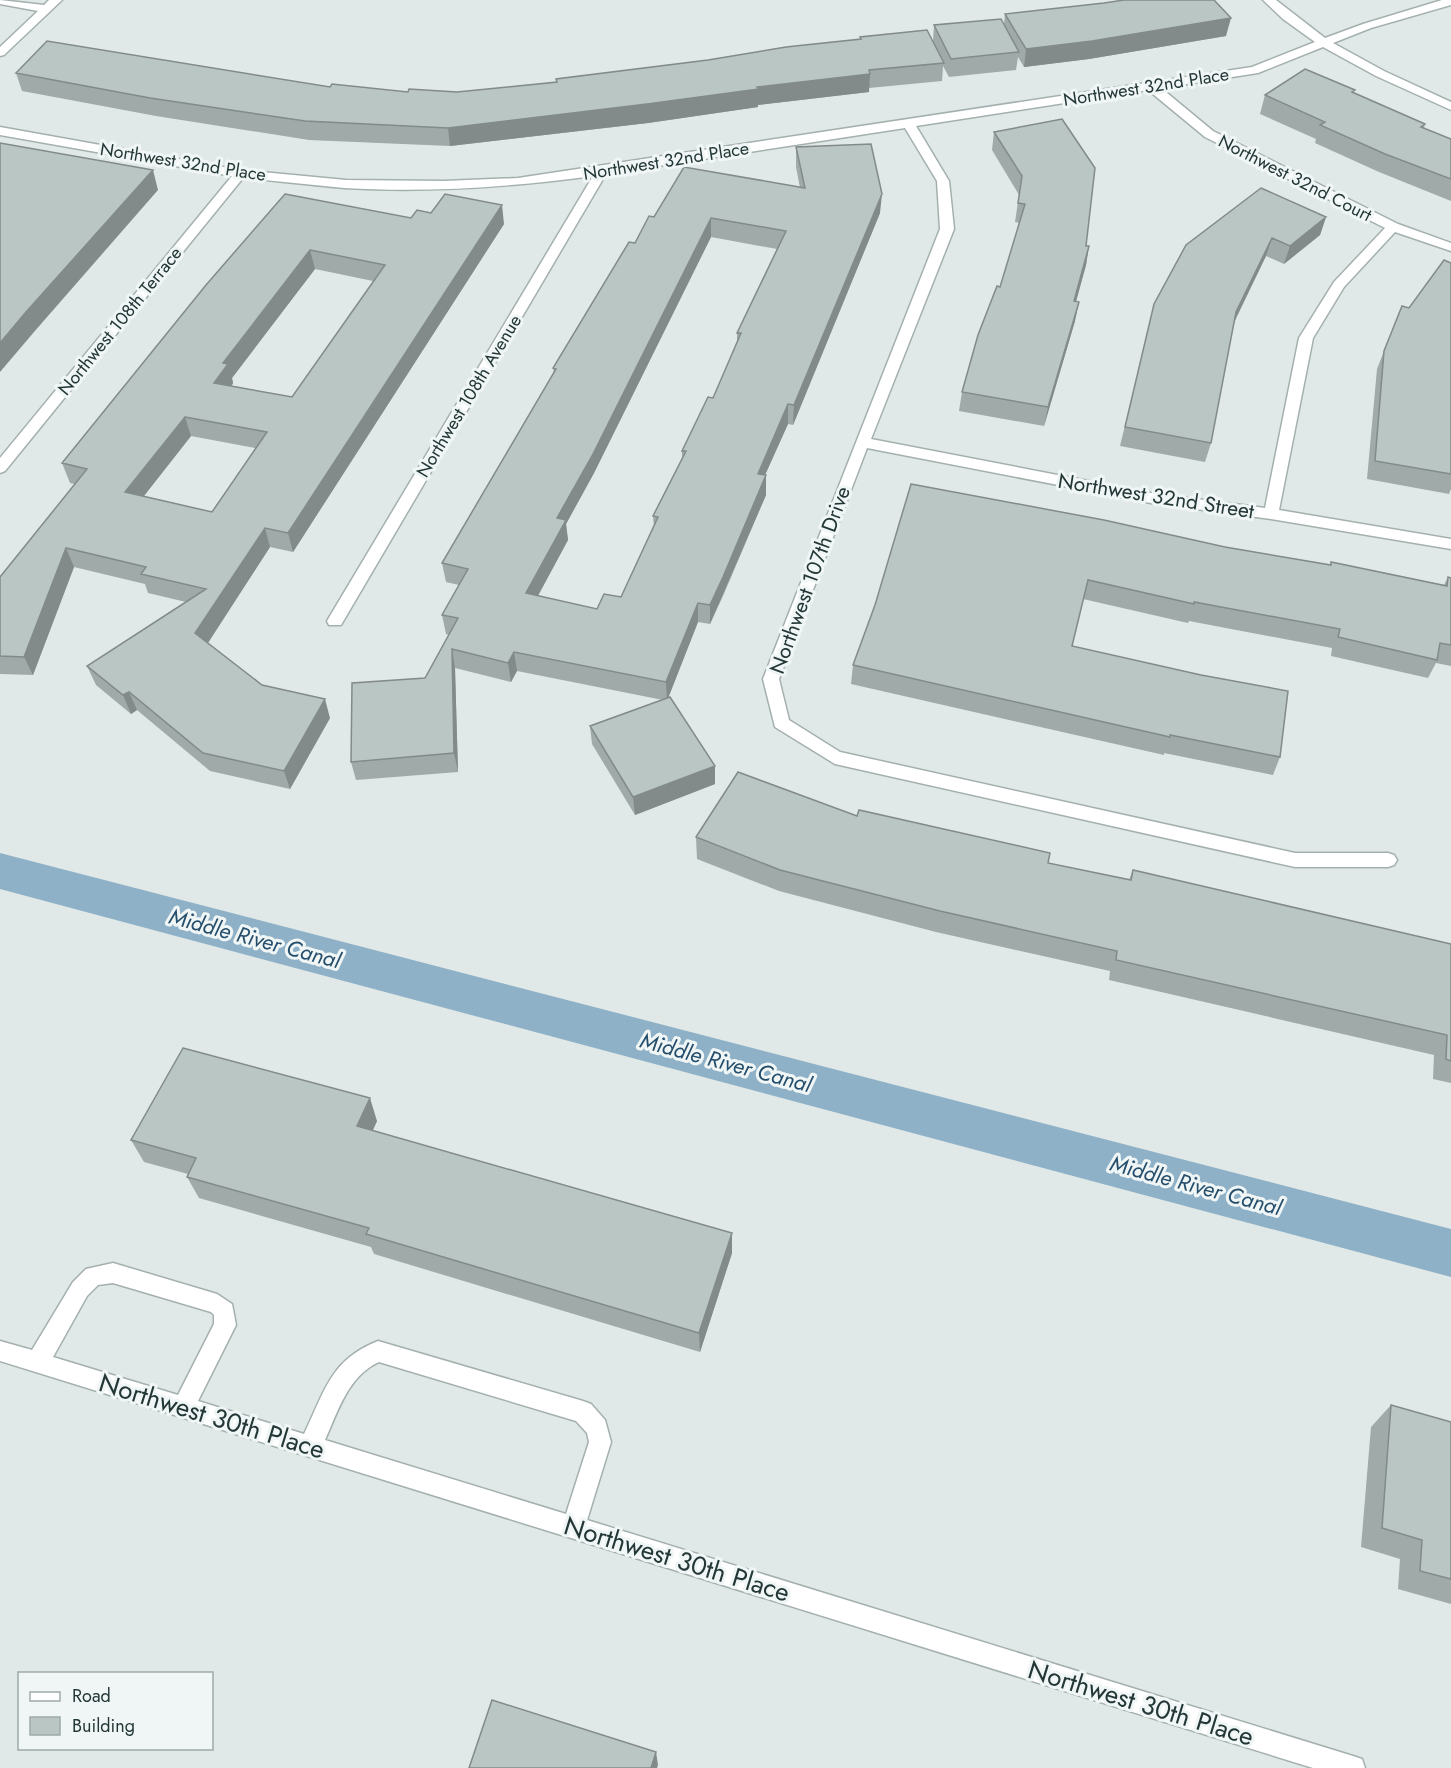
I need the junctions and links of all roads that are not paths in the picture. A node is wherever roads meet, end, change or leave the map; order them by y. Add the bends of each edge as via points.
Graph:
1 (56, 0) edge
2 (1269, 0) edge
3 (0, 1) edge
4 (1451, 1) edge
5 (46, 9) junction
6 (1326, 44) junction
7 (0, 54) edge
8 (1151, 86) junction
9 (1451, 106) edge
10 (909, 124) junction
11 (0, 131) edge
12 (602, 171) junction
13 (240, 174) junction
14 (1393, 227) junction
15 (1451, 247) edge
16 (862, 442) junction
17 (0, 468) edge
18 (1271, 514) junction
19 (1451, 544) edge
20 (335, 621) dead end
21 (1389, 860) dead end
22 (0, 1351) edge
23 (37, 1363) junction
24 (183, 1408) junction
25 (310, 1446) junction
26 (573, 1527) junction
27 (1353, 1768) edge

1 - 5 street
2 - 6 street
3 - 5 street
4 - 6 street, Northwest 32nd Place via 1367,26
5 - 7 street
6 - 8 street, Northwest 32nd Place via 1254,70
6 - 9 street
8 - 10 street, Northwest 32nd Place
8 - 14 street, Northwest 32nd Court via 1209,134
10 - 12 street, Northwest 32nd Place
10 - 16 street, Northwest 107th Drive via 943,181 947,229
11 - 13 street, Northwest 32nd Place
12 - 13 street, Northwest 32nd Place via 518,182 444,185 346,184
12 - 20 street, Northwest 108th Avenue
13 - 17 street, Northwest 108th Terrace
14 - 15 street, Northwest 32nd Court
14 - 18 street via 1339,285 1306,338
16 - 18 street, Northwest 32nd Street via 1151,498
16 - 21 street, Northwest 107th Drive via 771,679 781,723 835,757 1295,860
18 - 19 street, Northwest 32nd Street
22 - 23 street, Northwest 30th Place
23 - 24 street, Northwest 30th Place
23 - 24 street via 80,1289 93,1276 113,1273 217,1304 224,1311 225,1325
24 - 25 street, Northwest 30th Place
25 - 26 street, Northwest 30th Place
25 - 26 street via 345,1374 361,1359 378,1351 583,1412 597,1428 600,1442
26 - 27 street, Northwest 30th Place

